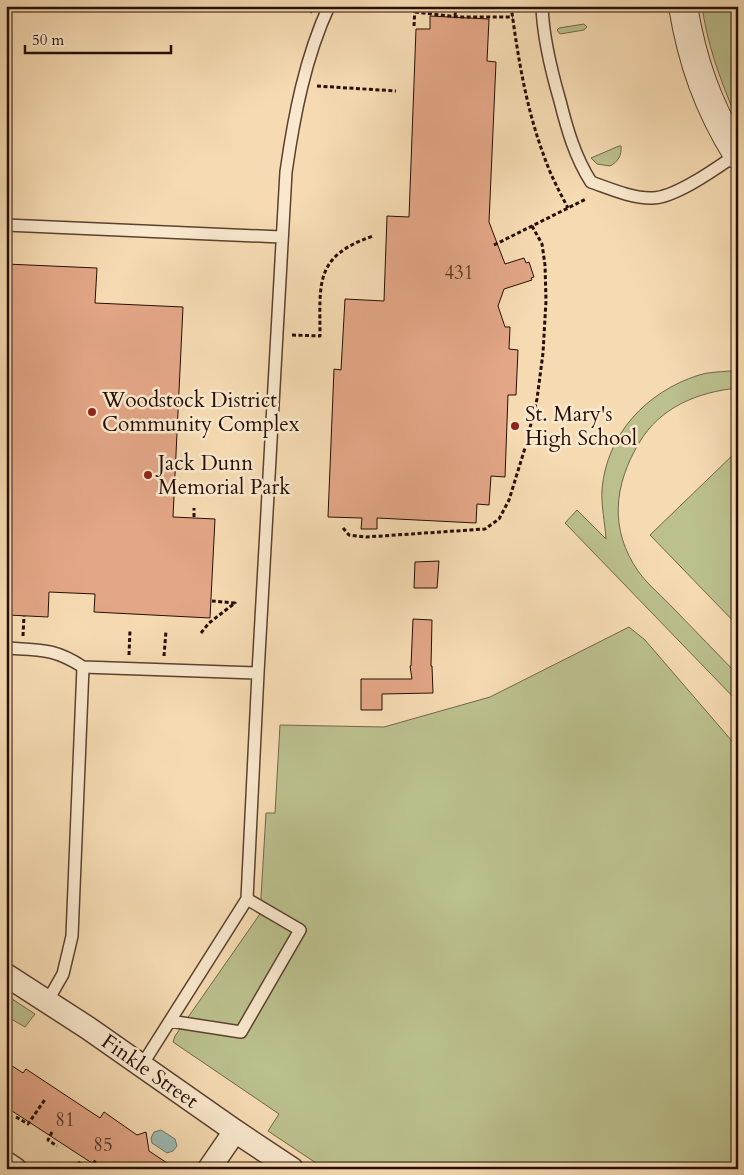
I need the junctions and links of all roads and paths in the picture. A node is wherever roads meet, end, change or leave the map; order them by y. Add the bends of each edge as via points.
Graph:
1 (329, 6) edge
2 (414, 6) edge
3 (456, 6) edge
4 (511, 6) edge
5 (542, 6) edge
6 (683, 6) edge
7 (415, 12) junction
8 (455, 16) junction
9 (513, 17) junction
10 (414, 26) dead end
11 (303, 85) junction
12 (396, 91) dead end
13 (737, 154) edge
14 (586, 199) dead end
15 (568, 208) junction
16 (6, 225) edge
17 (532, 226) junction
18 (373, 236) dead end
19 (282, 237) junction
20 (494, 246) dead end
21 (276, 335) junction
22 (194, 508) dead end
23 (194, 517) dead end
24 (343, 528) dead end
25 (212, 601) dead end
26 (130, 630) dead end
27 (166, 632) dead end
28 (201, 633) dead end
29 (6, 648) edge
30 (83, 667) junction
31 (128, 668) junction
32 (163, 669) junction
33 (258, 673) junction
34 (247, 900) junction
35 (6, 976) edge
36 (47, 1002) junction
37 (170, 1021) junction
38 (142, 1065) junction
39 (46, 1098) dead end
40 (16, 1117) dead end
41 (235, 1131) junction
42 (52, 1132) dead end
43 (58, 1146) dead end
44 (96, 1160) dead end
45 (78, 1162) dead end
46 (6, 1163) edge
47 (15, 1169) edge
48 (209, 1169) edge
49 (292, 1169) edge

1 - 11 lane
2 - 7 path
3 - 8 path
4 - 9 path
5 - 13 lane via 554,80 569,134 591,182 637,197 665,197
6 - 13 street via 701,83
7 - 8 path
7 - 10 path
8 - 9 path
9 - 15 path via 524,86 543,153
11 - 12 path
11 - 19 lane via 290,146
14 - 15 path
15 - 17 path
16 - 19 lane
17 - 20 path
17 - 24 path via 542,244 546,265 543,353 537,399 525,448 509,500 499,519 485,529 366,537 349,535
18 - 21 path via 344,249 326,269 320,290 320,336
19 - 21 lane
21 - 33 lane
22 - 23 path
25 - 28 path via 235,603
26 - 31 path
27 - 32 path
29 - 30 lane via 50,650
30 - 31 lane
30 - 36 lane via 72,936 63,974
31 - 32 lane
32 - 33 lane
33 - 34 lane
34 - 37 lane
34 - 37 lane via 300,930 241,1032
35 - 36 street, Finkle Street
36 - 38 street, Finkle Street
37 - 38 lane
38 - 41 street, Finkle Street
39 - 40 path via 28,1124
41 - 48 street
41 - 49 street, Finkle Street
42 - 43 path via 48,1140
44 - 45 path via 88,1169
46 - 47 street

